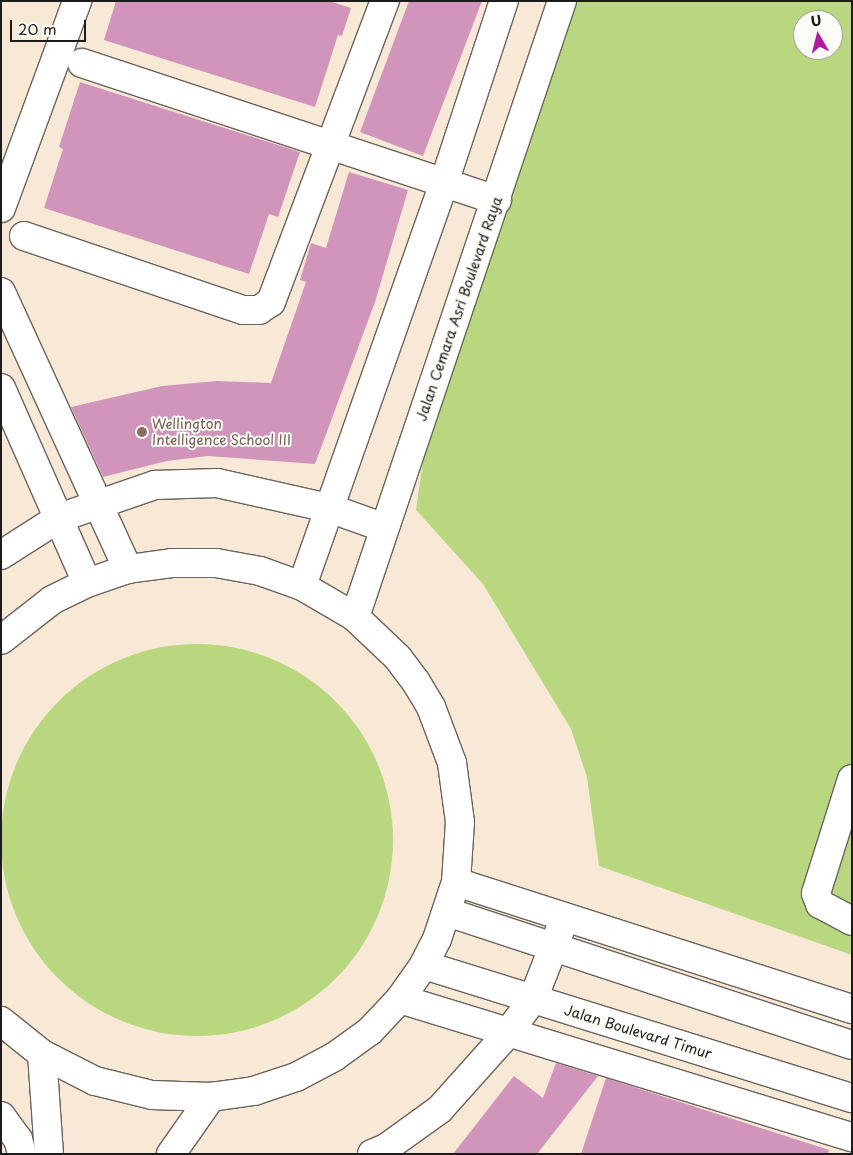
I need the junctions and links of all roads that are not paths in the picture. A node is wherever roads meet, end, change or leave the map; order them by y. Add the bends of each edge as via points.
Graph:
1 (77, 1) edge
2 (385, 1) edge
3 (504, 1) edge
4 (562, 1) edge
5 (82, 63) dead end
6 (331, 147) junction
7 (444, 183) junction
8 (497, 200) junction
9 (1, 208) edge
10 (24, 236) dead end
11 (1, 292) edge
12 (1, 388) edge
13 (98, 502) junction
14 (330, 508) junction
15 (59, 518) junction
16 (384, 528) junction
17 (1, 555) edge
18 (128, 569) junction
19 (87, 583) junction
20 (302, 586) junction
21 (355, 617) junction
22 (1, 640) edge
23 (852, 779) edge
24 (456, 882) junction
25 (447, 912) junction
26 (564, 916) junction
27 (852, 921) edge
28 (555, 947) junction
29 (424, 965) junction
30 (400, 999) junction
31 (533, 999) junction
32 (852, 1009) edge
33 (1, 1021) edge
34 (508, 1033) junction
35 (852, 1045) edge
36 (42, 1054) junction
37 (211, 1098) junction
38 (852, 1098) edge
39 (1, 1116) edge
40 (852, 1137) edge
41 (22, 1154) edge
42 (49, 1154) edge
43 (171, 1154) edge
44 (372, 1154) edge

1 - 9 street
2 - 6 street
3 - 7 street
4 - 8 street, Jalan Cemara Asri Boulevard Raya
5 - 6 street
6 - 7 street
6 - 10 street via 271,302 259,310 243,310
7 - 8 street
7 - 14 street
8 - 16 street, Jalan Cemara Asri Boulevard Raya
11 - 13 street
12 - 15 street
13 - 14 street via 155,485 217,483
13 - 15 street
13 - 18 street
14 - 16 street
14 - 20 street
15 - 17 street
15 - 19 street
16 - 21 street, Jalan Cemara Asri Boulevard Raya
18 - 19 street
18 - 20 street via 172,563 216,563 260,571
19 - 22 street via 52,600
20 - 21 street
21 - 24 street via 398,658 431,707 443,735 459,802 460,852
23 - 27 street via 816,893 820,904
24 - 25 street
24 - 26 street
25 - 28 street
25 - 29 street
26 - 28 street
26 - 32 street
28 - 31 street
28 - 35 street
29 - 30 street
29 - 31 street, Jalan Boulevard Timur
30 - 34 street
30 - 37 street via 370,1031 334,1057 296,1077 254,1090
31 - 34 street
31 - 38 street, Jalan Boulevard Timur
33 - 36 street
34 - 40 street
34 - 44 street via 440,1109 386,1148
36 - 37 street via 95,1081 152,1096
36 - 42 street
37 - 43 street
39 - 41 street via 18,1139

